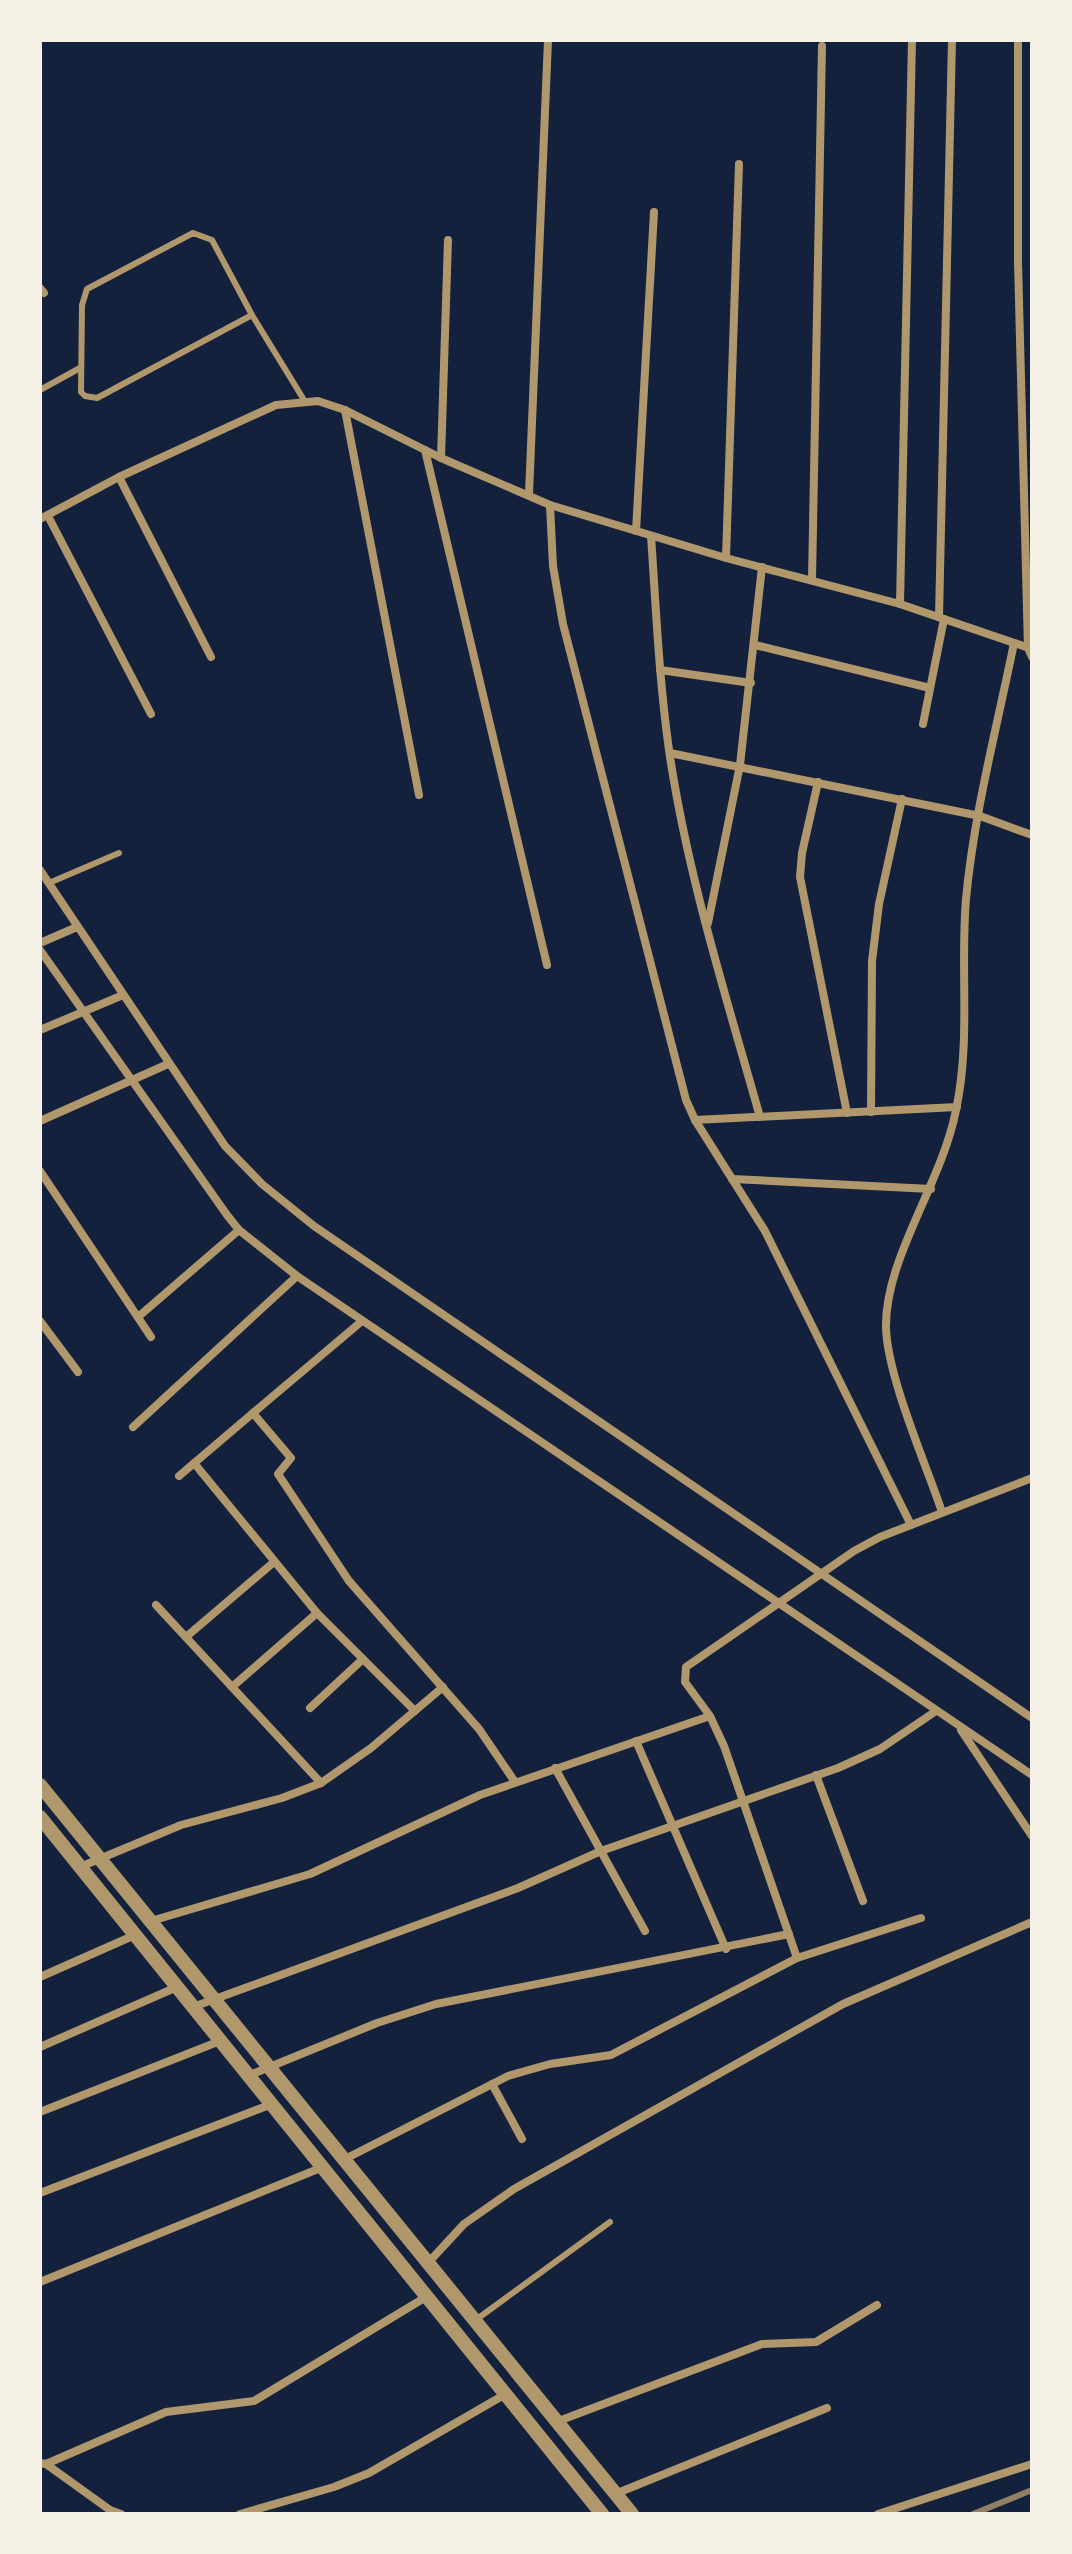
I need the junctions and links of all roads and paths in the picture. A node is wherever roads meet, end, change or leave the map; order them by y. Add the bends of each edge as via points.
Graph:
1 (548, 40) edge
2 (912, 40) edge
3 (952, 40) edge
4 (1018, 40) edge
5 (822, 46) dead end
6 (739, 164) dead end
7 (654, 212) dead end
8 (448, 240) dead end
9 (252, 315) junction
10 (80, 368) junction
11 (40, 390) edge
12 (304, 400) junction
13 (345, 410) junction
14 (425, 450) junction
15 (441, 458) junction
16 (119, 477) junction
17 (529, 494) junction
18 (550, 505) junction
19 (44, 517) edge
20 (636, 531) junction
21 (651, 536) junction
22 (726, 558) junction
23 (762, 567) junction
24 (812, 580) junction
25 (900, 604) junction
26 (942, 618) junction
27 (1014, 643) junction
28 (755, 645) junction
29 (1031, 651) edge
30 (211, 657) dead end
31 (660, 670) junction
32 (751, 683) junction
33 (930, 688) junction
34 (151, 714) dead end
35 (923, 724) dead end
36 (670, 753) junction
37 (740, 765) junction
38 (818, 782) junction
39 (419, 795) dead end
40 (902, 799) junction
41 (980, 816) junction
42 (1032, 835) edge
43 (119, 853) dead end
44 (40, 870) edge
45 (49, 883) junction
46 (77, 927) junction
47 (707, 927) junction
48 (40, 943) edge
49 (40, 950) edge
50 (547, 965) dead end
51 (123, 995) junction
52 (82, 1011) junction
53 (40, 1030) edge
54 (168, 1064) junction
55 (130, 1081) junction
56 (957, 1107) junction
57 (871, 1112) junction
58 (847, 1113) junction
59 (760, 1117) junction
60 (695, 1120) junction
61 (40, 1121) edge
62 (40, 1171) edge
63 (732, 1179) junction
64 (931, 1189) junction
65 (239, 1230) junction
66 (297, 1276) junction
67 (138, 1317) junction
68 (40, 1321) edge
69 (362, 1321) junction
70 (151, 1337) dead end
71 (78, 1372) dead end
72 (253, 1413) junction
73 (133, 1427) dead end
74 (194, 1463) junction
75 (179, 1476) dead end
76 (1032, 1478) edge
77 (942, 1512) junction
78 (911, 1525) junction
79 (274, 1562) junction
80 (819, 1574) junction
81 (156, 1605) dead end
82 (779, 1606) junction
83 (317, 1613) junction
84 (186, 1637) junction
85 (363, 1659) junction
86 (232, 1687) junction
87 (443, 1687) junction
88 (310, 1708) dead end
89 (415, 1711) junction
90 (936, 1711) junction
91 (710, 1716) junction
92 (1032, 1718) edge
93 (958, 1725) junction
94 (636, 1741) junction
95 (555, 1768) junction
96 (816, 1775) junction
97 (1032, 1775) edge
98 (515, 1782) junction
99 (321, 1783) junction
100 (40, 1785) edge
101 (744, 1798) junction
102 (40, 1817) edge
103 (673, 1824) junction
104 (1032, 1836) edge
105 (601, 1851) junction
106 (98, 1858) junction
107 (80, 1867) junction
108 (863, 1901) dead end
109 (921, 1918) dead end
110 (151, 1921) junction
111 (1032, 1922) edge
112 (645, 1931) dead end
113 (789, 1934) junction
114 (135, 1935) junction
115 (726, 1949) junction
116 (797, 1958) junction
117 (40, 1977) edge
118 (177, 1987) junction
119 (211, 1999) junction
120 (193, 2007) junction
121 (220, 2041) junction
122 (40, 2047) edge
123 (267, 2066) junction
124 (250, 2075) junction
125 (492, 2084) junction
126 (272, 2104) junction
127 (40, 2112) edge
128 (522, 2139) dead end
129 (345, 2159) junction
130 (323, 2167) junction
131 (40, 2193) edge
132 (610, 2222) dead end
133 (427, 2264) junction
134 (40, 2282) edge
135 (426, 2297) junction
136 (877, 2305) dead end
137 (474, 2321) junction
138 (494, 2346) junction
139 (476, 2360) junction
140 (504, 2395) junction
141 (827, 2408) dead end
142 (555, 2422) junction
143 (43, 2464) edge
144 (1032, 2464) edge
145 (615, 2494) junction
146 (121, 2514) edge
147 (240, 2514) edge
148 (602, 2514) edge
149 (632, 2514) edge
150 (878, 2514) edge

1 - 17 street
2 - 25 street
3 - 26 street
4 - 29 street via 1018,262
5 - 24 street
6 - 22 street
7 - 20 street
8 - 15 street
9 - 10 lane via 97,398 81,392
9 - 10 lane via 212,240 193,233 87,289
9 - 12 lane
10 - 11 lane
12 - 13 street
12 - 16 street via 276,405
13 - 14 street
13 - 39 street
14 - 15 street
14 - 50 street
15 - 17 street
16 - 19 street
16 - 30 street
17 - 18 street
18 - 20 street
18 - 60 street via 563,624 668,1040
19 - 34 street
20 - 21 street
21 - 22 street
21 - 31 street
22 - 23 street
23 - 24 street
23 - 28 street
24 - 25 street
25 - 26 street
26 - 27 street
26 - 33 street
27 - 29 street
27 - 41 street
28 - 32 street
28 - 33 street
31 - 32 street
31 - 36 street
32 - 37 street
33 - 35 street
36 - 37 street
36 - 47 street
37 - 38 street
37 - 47 street
38 - 40 street
38 - 58 street via 800,877
40 - 41 street
40 - 57 street via 872,961
41 - 42 street
41 - 56 street via 967,898 966,1014
43 - 45 lane
44 - 45 street
45 - 46 street
46 - 48 street
46 - 51 street
47 - 59 street
49 - 52 street
51 - 52 street
51 - 54 street
52 - 53 street
52 - 55 street
54 - 55 street
54 - 80 street via 225,1146 314,1226
55 - 61 street
55 - 65 street
56 - 57 street
56 - 64 street
57 - 58 street
58 - 59 street
59 - 60 street
60 - 63 street
62 - 67 street
63 - 64 street
63 - 78 street via 765,1231
64 - 77 street via 896,1269 886,1330 891,1362
65 - 66 street
65 - 67 street
66 - 69 street
66 - 73 street
67 - 70 street
68 - 71 street
69 - 72 street
69 - 82 street
72 - 74 street
72 - 87 street via 291,1458 278,1474 337,1562
74 - 75 street
74 - 79 street
76 - 77 street
77 - 78 street
78 - 80 street
79 - 83 street
79 - 84 street
80 - 82 street
80 - 92 street
81 - 84 street
82 - 90 street
82 - 91 street via 686,1667 685,1682
83 - 85 street
83 - 86 street
84 - 86 street
85 - 88 street
85 - 89 street
86 - 99 street
87 - 89 street
87 - 98 street
89 - 99 street
90 - 93 street
90 - 96 street via 880,1749
91 - 94 street
91 - 101 street
93 - 97 street
93 - 104 street
94 - 95 street
94 - 103 street
95 - 98 street
95 - 105 street
96 - 101 street
96 - 108 street
98 - 110 street via 433,1814 310,1874
99 - 106 street via 181,1825
100 - 106 street
101 - 103 street
101 - 113 street
102 - 107 street
103 - 105 street
103 - 115 street
105 - 112 street
105 - 119 street via 518,1888
106 - 107 street
106 - 110 street
107 - 114 street
109 - 116 street
110 - 119 street
111 - 133 street via 843,2004 541,2174 480,2211
113 - 115 street
113 - 116 street
114 - 117 street
114 - 118 street
115 - 123 street via 436,2004
116 - 125 street via 624,2050 529,2068
118 - 120 street
118 - 122 street
119 - 120 street
119 - 123 street
120 - 121 street
121 - 124 street
121 - 127 street
123 - 124 street
123 - 129 street
124 - 126 street
125 - 128 street
125 - 129 street
126 - 130 street
126 - 131 street
129 - 133 street
130 - 134 street
130 - 135 street
132 - 137 lane
133 - 137 street
135 - 139 street
135 - 143 street via 254,2401 166,2412
136 - 142 street via 816,2342 762,2344
137 - 138 street
138 - 139 street
138 - 142 street
139 - 140 street
140 - 147 street via 369,2473
140 - 148 street
141 - 145 street
142 - 145 street
143 - 146 street
144 - 150 street
145 - 149 street

